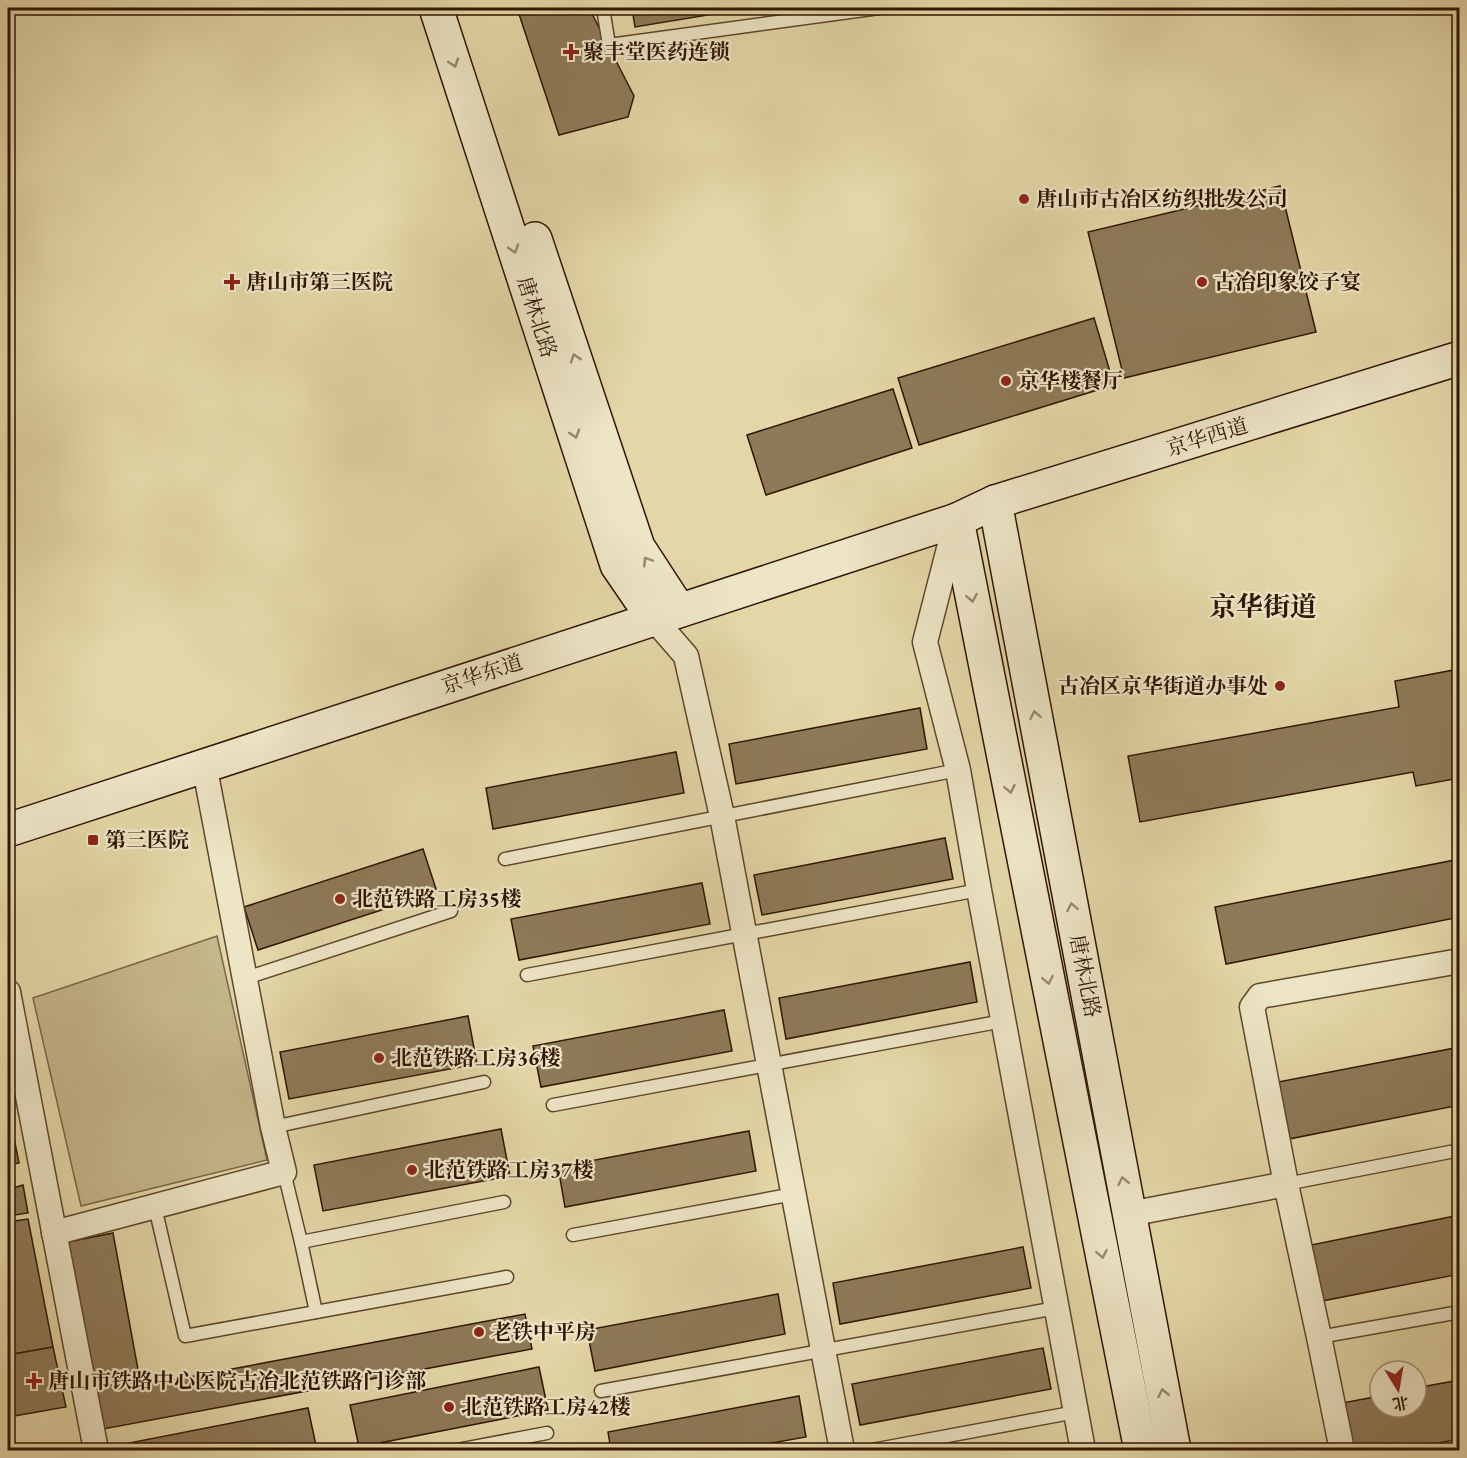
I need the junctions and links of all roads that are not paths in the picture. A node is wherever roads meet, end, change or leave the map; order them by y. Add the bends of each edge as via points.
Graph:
1 (436, 8) edge
2 (458, 8) edge
3 (603, 8) edge
4 (873, 8) edge
5 (879, 8) edge
6 (1460, 358) edge
7 (995, 502) junction
8 (957, 520) junction
9 (667, 615) junction
10 (204, 764) junction
11 (958, 770) junction
12 (722, 816) junction
13 (8, 830) edge
14 (505, 859) dead end
15 (979, 890) junction
16 (451, 911) dead end
17 (744, 934) junction
18 (1460, 961) edge
19 (527, 975) dead end
20 (246, 978) junction
21 (8, 992) edge
22 (1003, 1021) junction
23 (13, 1050) edge
24 (769, 1065) junction
25 (484, 1083) dead end
26 (553, 1105) dead end
27 (273, 1127) junction
28 (1460, 1150) edge
29 (284, 1172) junction
30 (1286, 1184) junction
31 (794, 1194) junction
32 (504, 1202) dead end
33 (155, 1207) junction
34 (1129, 1214) junction
35 (54, 1233) junction
36 (573, 1235) dead end
37 (301, 1242) junction
38 (507, 1276) dead end
39 (1056, 1308) junction
40 (316, 1312) junction
41 (1460, 1312) edge
42 (1319, 1337) junction
43 (823, 1351) junction
44 (601, 1391) dead end
45 (1076, 1412) junction
46 (547, 1433) dead end
47 (96, 1450) edge
48 (457, 1450) edge
49 (842, 1450) edge
50 (872, 1450) edge
51 (1083, 1450) edge
52 (1141, 1450) edge
53 (1174, 1450) edge
54 (1342, 1450) edge

1 -> 9 main road, 唐林北路 via 617,565
9 -> 2 main road, 唐林北路 via 638,547
3 - 4 lane via 609,45
4 - 5 lane
6 - 7 main road, 京华西道
7 - 8 main road, 京华西道
34 -> 7 main road, 唐林北路
8 - 9 main road, 京华东道
8 - 11 street via 925,642
8 -> 52 main road, 唐林北路
9 - 10 main road, 京华东道
9 - 12 street via 686,656
10 - 13 main road, 京华东道
10 - 20 street
11 - 12 lane
11 - 15 street
12 - 14 lane
12 - 17 street
15 - 17 lane
15 - 22 street
16 - 20 lane
17 - 19 lane
17 - 24 street
18 - 30 street via 1260,996 1252,1007
20 - 27 street
21 - 23 street
22 - 24 lane
22 - 39 street
23 - 35 street
24 - 26 lane
24 - 31 street
25 - 27 lane
27 - 29 street
28 - 30 lane
29 - 33 street
29 - 37 lane
30 - 34 street
30 - 42 street
31 - 36 lane
31 - 43 street
32 - 37 lane
33 - 35 street
33 - 40 lane via 184,1336
53 -> 34 main road, 唐林北路
35 - 47 street
37 - 40 lane
38 - 40 lane
39 - 43 lane
39 - 45 street
41 - 42 lane
42 - 54 street
43 - 44 lane
43 - 49 street
45 - 50 lane
45 - 51 street
46 - 48 lane

